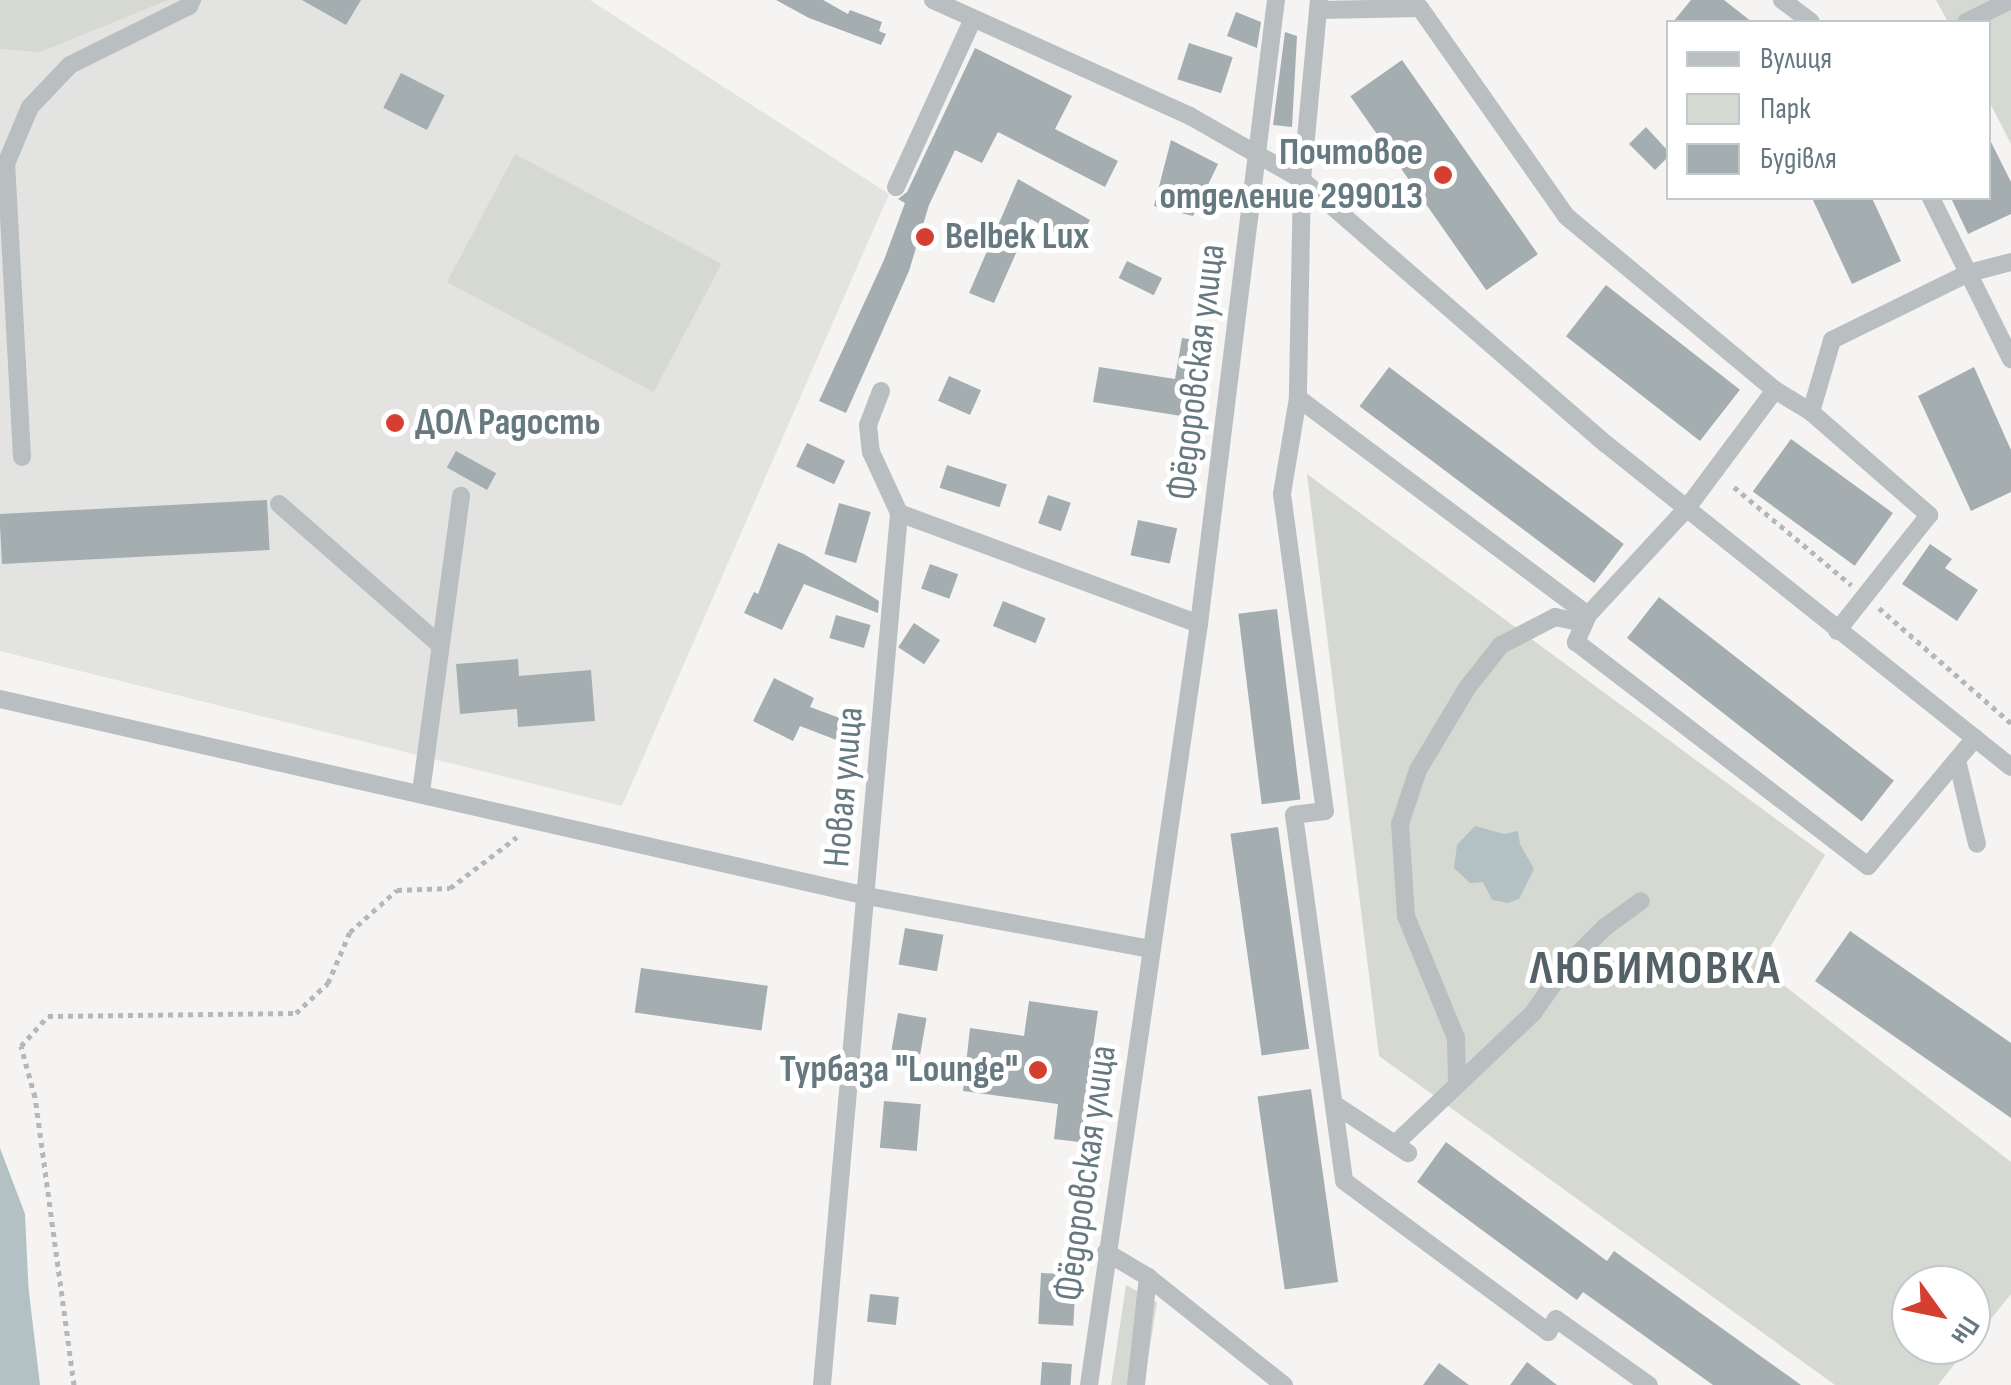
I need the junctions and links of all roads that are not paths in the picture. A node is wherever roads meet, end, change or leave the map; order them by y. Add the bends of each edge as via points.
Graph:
1 (192, 0) edge
2 (933, 0) edge
3 (1276, 0) edge
4 (1782, 0) edge
5 (2010, 0) edge
6 (1318, 5) edge
7 (973, 19) junction
8 (1807, 20) edge
9 (1970, 20) edge
10 (1253, 154) junction
11 (1302, 180) junction
12 (896, 187) dead end
13 (1932, 200) edge
14 (2011, 262) edge
15 (1969, 273) junction
16 (2011, 359) edge
17 (1775, 390) junction
18 (881, 391) dead end
19 (1298, 398) junction
20 (1811, 412) junction
21 (22, 457) dead end
22 (460, 496) dead end
23 (280, 504) dead end
24 (1687, 508) junction
25 (898, 513) junction
26 (1586, 619) junction
27 (1199, 624) junction
28 (1837, 631) junction
29 (440, 646) junction
30 (0, 700) edge
31 (1975, 738) junction
32 (1956, 760) junction
33 (2011, 766) edge
34 (420, 792) junction
35 (1976, 844) dead end
36 (868, 896) junction
37 (1640, 901) dead end
38 (1151, 950) junction
39 (1457, 1083) junction
40 (1334, 1104) junction
41 (1106, 1252) junction
42 (1148, 1277) junction
43 (822, 1385) edge
44 (1089, 1385) edge
45 (1136, 1385) edge
46 (1284, 1385) edge
47 (1649, 1385) edge

1 - 21 street via 70,65 30,107 6,164
2 - 7 street
3 - 10 street, Фёдоровская улица
4 - 8 street
5 - 9 street
6 - 11 street
6 - 17 street via 1420,8 1566,216
7 - 10 street via 1190,116
7 - 12 street
10 - 11 street
10 - 27 street, Фёдоровская улица
11 - 19 street
11 - 24 street
13 - 15 street
14 - 15 street
15 - 16 street
15 - 20 street via 1832,340
17 - 20 street
17 - 24 street
18 - 25 street via 868,425
19 - 26 street
19 - 40 street via 1282,494 1326,811 1294,814
20 - 28 street via 1929,515
22 - 29 street
23 - 29 street
24 - 26 street
24 - 28 street
25 - 27 street
25 - 36 street, Новая улица
26 - 32 street via 1576,642 1868,866
26 - 39 street via 1555,617 1500,646 1418,770 1400,824 1406,916 1456,1038
27 - 38 street, Фёдоровская улица
28 - 31 street
29 - 34 street
30 - 34 street
31 - 32 street
31 - 33 street
32 - 35 street
34 - 36 street
36 - 38 street
36 - 43 street, Новая улица
37 - 39 street via 1605,927 1532,1013
38 - 41 street, Фёдоровская улица
39 - 40 street via 1402,1149
40 - 47 street via 1344,1181 1548,1332 1556,1319
41 - 42 street
41 - 44 street, Фёдоровская улица
42 - 45 street
42 - 46 street

